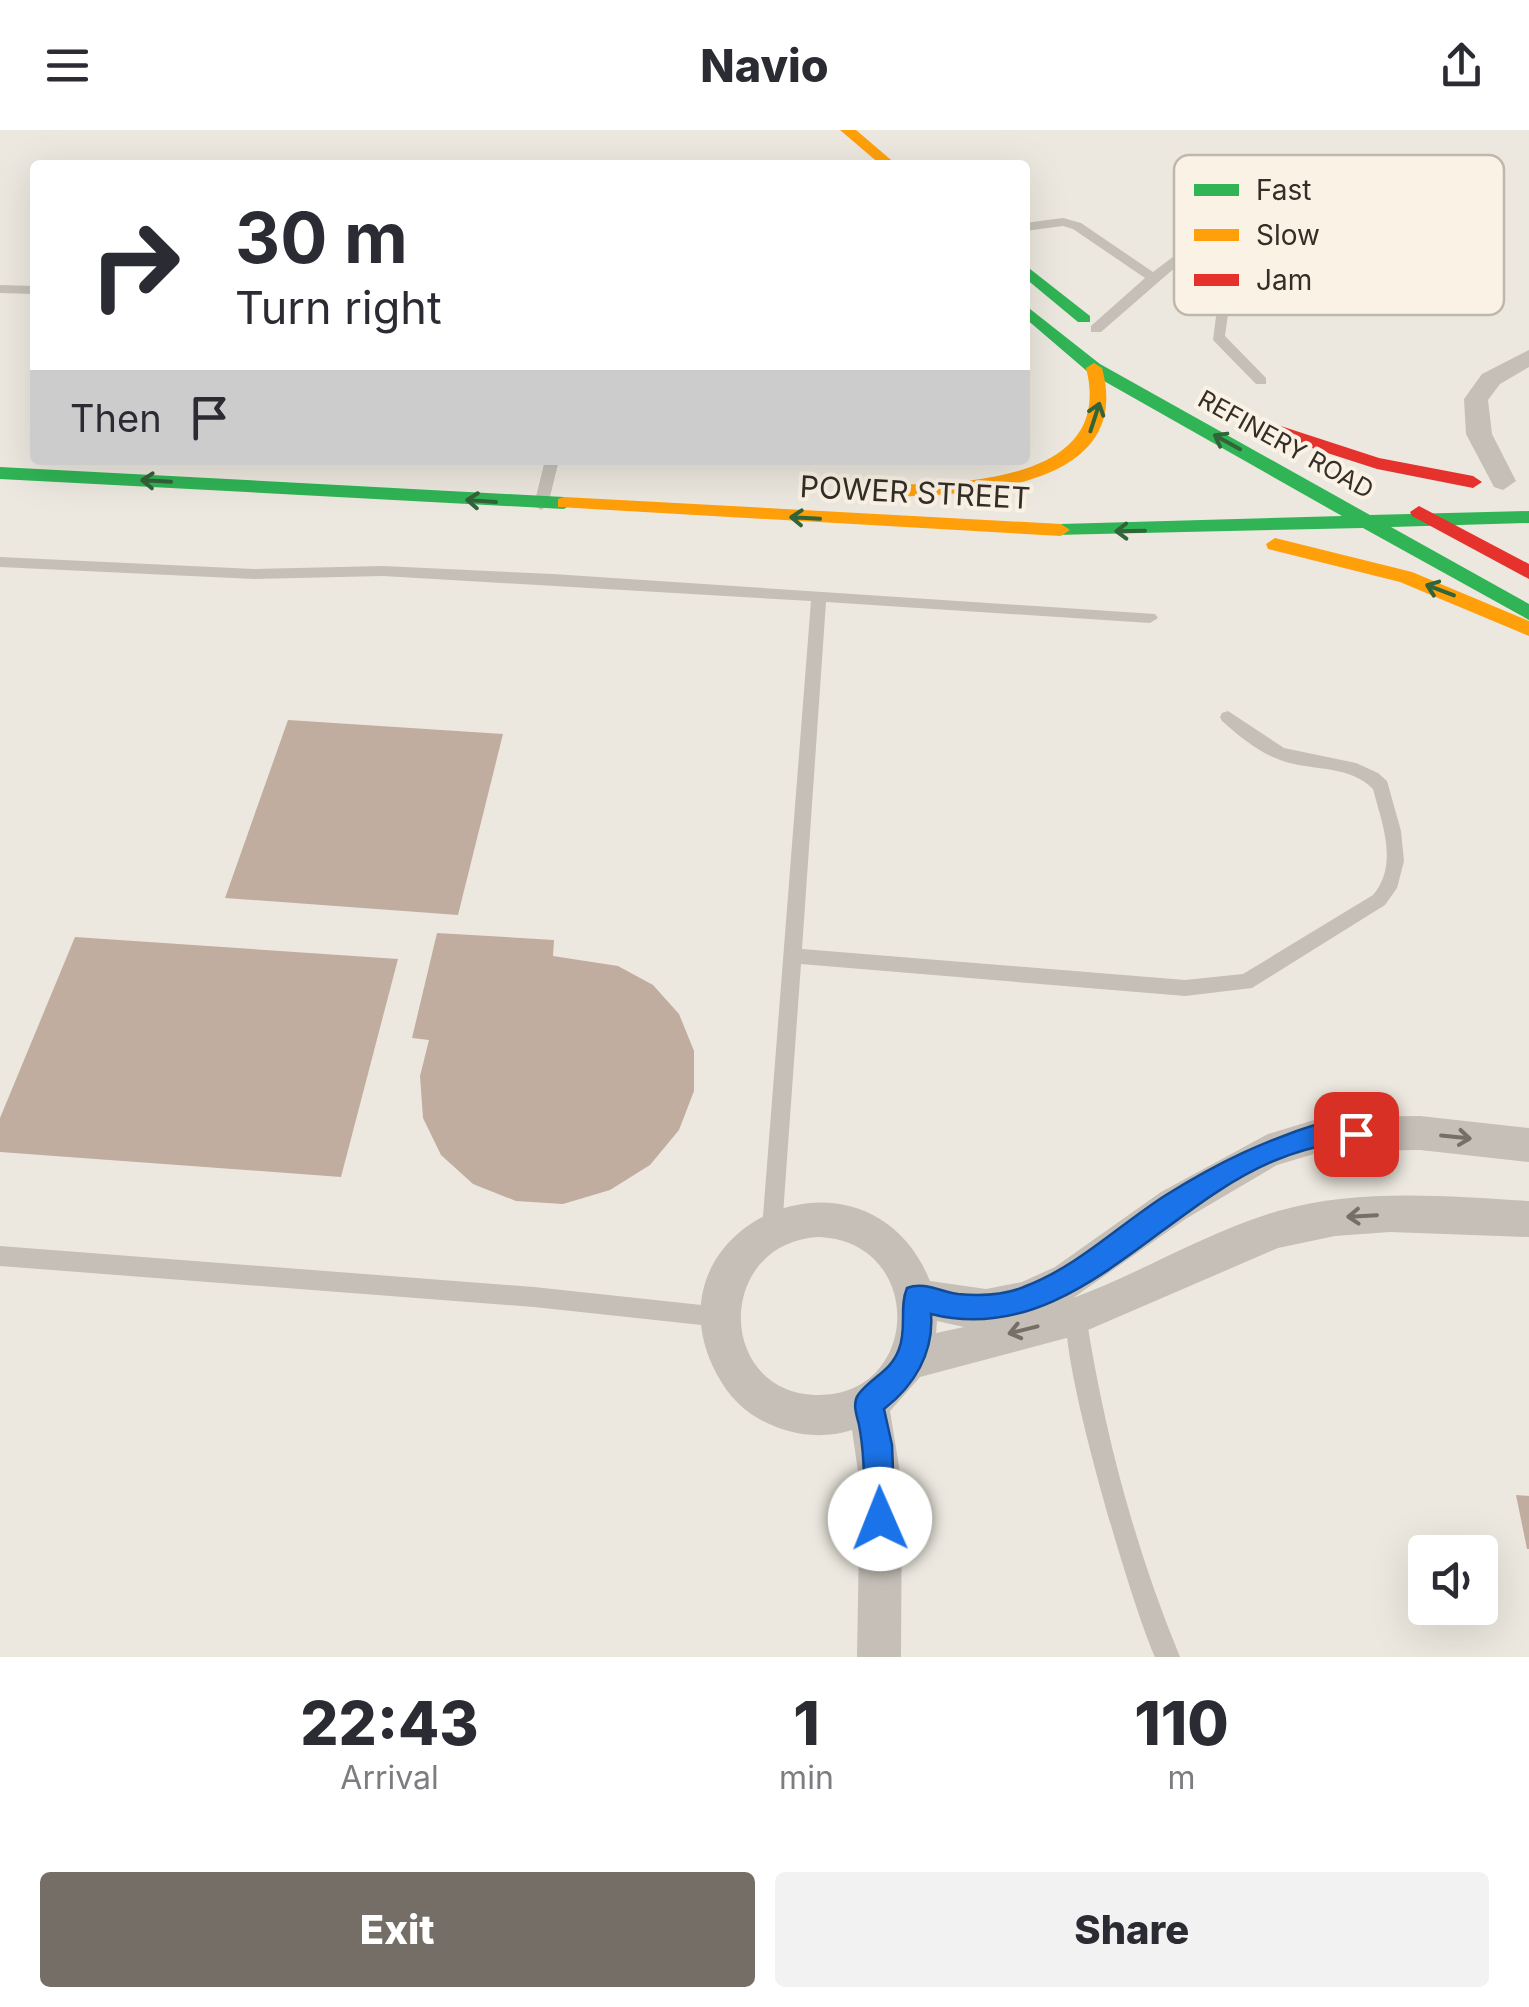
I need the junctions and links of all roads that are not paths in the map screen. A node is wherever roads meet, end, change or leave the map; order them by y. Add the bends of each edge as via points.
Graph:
1 (836, 136) edge
2 (851, 160) edge
3 (881, 160) edge
4 (1030, 226) edge
5 (1174, 262) edge
6 (1030, 274) edge
7 (1154, 278) junction
8 (0, 289) edge
9 (30, 290) edge
10 (1030, 314) edge
11 (1222, 315) edge
12 (1104, 336) joint
13 (1529, 357) edge
14 (1094, 368) junction
15 (1260, 381) dead end
16 (549, 472) edge
17 (0, 474) edge
18 (1516, 480) edge
19 (1472, 482) junction
20 (1312, 490) junction
21 (1373, 490) junction
22 (1272, 491) dead end
23 (1033, 498) dead end
24 (541, 505) junction
25 (1520, 517) edge
26 (1431, 518) junction
27 (1367, 521) junction
28 (1183, 530) junction
29 (0, 562) edge
30 (1529, 572) edge
31 (819, 594) junction
32 (1527, 617) edge
33 (1150, 618) dead end
34 (1228, 717) dead end
35 (792, 956) junction
36 (1529, 1145) edge
37 (1529, 1219) edge
38 (772, 1229) junction
39 (0, 1256) edge
40 (916, 1297) junction
41 (1072, 1298) junction
42 (720, 1317) junction
43 (911, 1359) junction
44 (869, 1404) junction
45 (878, 1657) edge
46 (1168, 1657) edge

1 - 2 main road
1 - 3 main road
4 - 7 lane via 1077,226
5 - 7 lane
6 - 12 main road
7 - 12 lane
8 - 9 lane
10 - 14 main road, REFINERY ROAD
11 - 15 lane via 1218,337
13 - 18 street via 1490,378 1476,399 1480,434
20 -> 14 main road, REFINERY ROAD
23 -> 14 main road, POWER STREET via 816,493 1006,481 1058,466 1088,438 1096,420 1101,405
16 - 24 lane
24 -> 17 main road, POWER STREET
18 - 19 main road
19 - 21 main road
19 - 21 main road, REFINERY ROAD via 1376,463 1254,422
20 - 21 main road
20 - 22 main road
20 - 27 main road, REFINERY ROAD
21 - 26 main road, REFINERY ROAD
28 -> 24 main road, POWER STREET via 1080,531
25 - 26 main road, POWER STREET
26 - 27 main road, POWER STREET
26 - 30 main road, REFINERY ROAD
27 - 28 main road, POWER STREET
27 - 32 main road, REFINERY ROAD
32 -> 28 main road via 1339,557
29 - 31 lane via 254,574 383,571
31 - 33 lane
31 - 35 lane
34 - 35 lane via 1286,756 1375,777 1398,869 1379,900 1268,972 1229,986 1185,988
35 - 38 lane
41 -> 36 street via 1174,1205 1268,1151 1324,1134 1420,1133
37 -> 41 street via 1371,1215 1303,1223
38 - 40 street via 831,1219 860,1228 886,1244
38 - 42 street via 733,1265
39 - 42 lane
40 - 41 street via 986,1308
40 - 43 street
41 -> 43 street
41 - 46 lane via 1111,1496
42 - 44 street via 726,1350 770,1402 802,1414 837,1414
43 - 44 street
44 - 45 street via 881,1485

